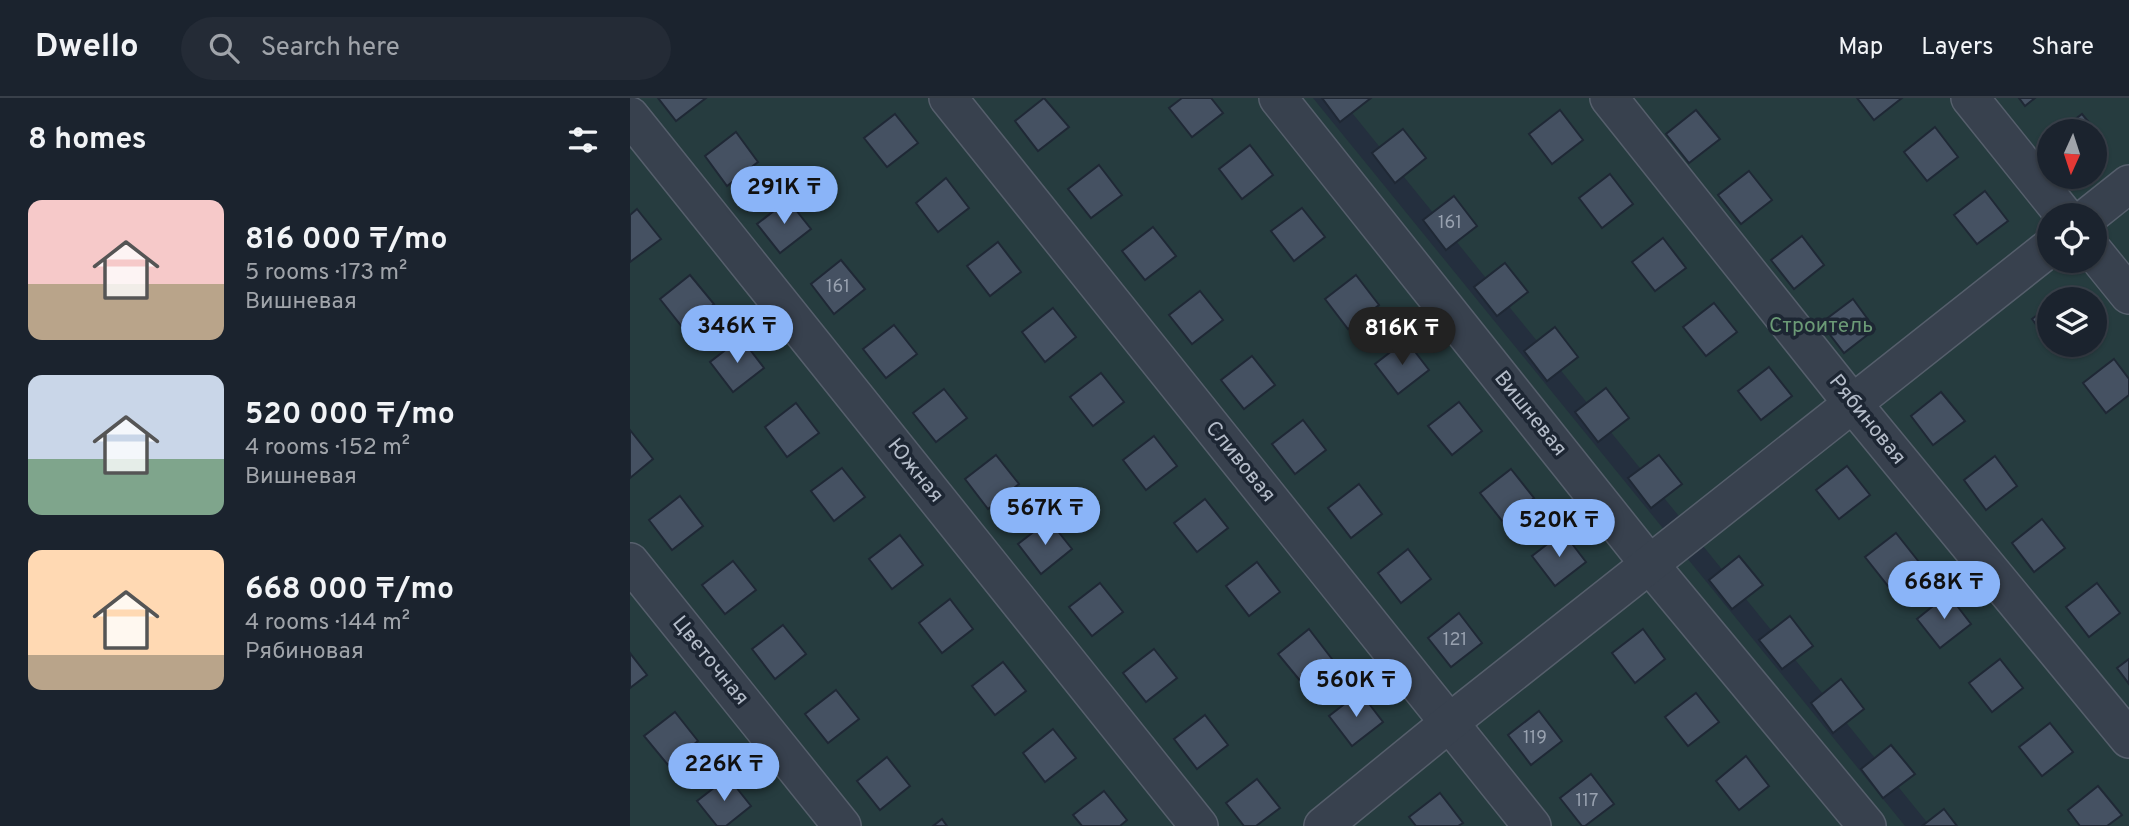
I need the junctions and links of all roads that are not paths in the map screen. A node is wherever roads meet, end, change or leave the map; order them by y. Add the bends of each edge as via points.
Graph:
1 (948, 98) edge
2 (1278, 98) edge
3 (1609, 98) edge
4 (1970, 98) edge
5 (630, 116) edge
6 (2129, 184) edge
7 (2054, 203) edge
8 (2105, 203) edge
9 (2037, 258) edge
10 (2107, 268) edge
11 (2129, 295) edge
12 (1853, 404) junction
13 (630, 562) edge
14 (1650, 565) junction
15 (1449, 723) junction
16 (2129, 739) edge
17 (842, 826) edge
18 (1199, 826) edge
19 (1323, 826) edge
20 (1532, 826) edge
21 (1867, 826) edge

1 - 15 street, Сливовая
2 - 14 street, Вишневая
3 - 12 street, Рябиновая
4 - 7 street
5 - 18 street, Южная
6 - 8 street
9 - 12 street
10 - 11 street
12 - 14 street
12 - 16 street, Рябиновая
13 - 17 street, Цветочная
14 - 15 street
14 - 21 street, Вишневая
15 - 19 street
15 - 20 street, Сливовая

